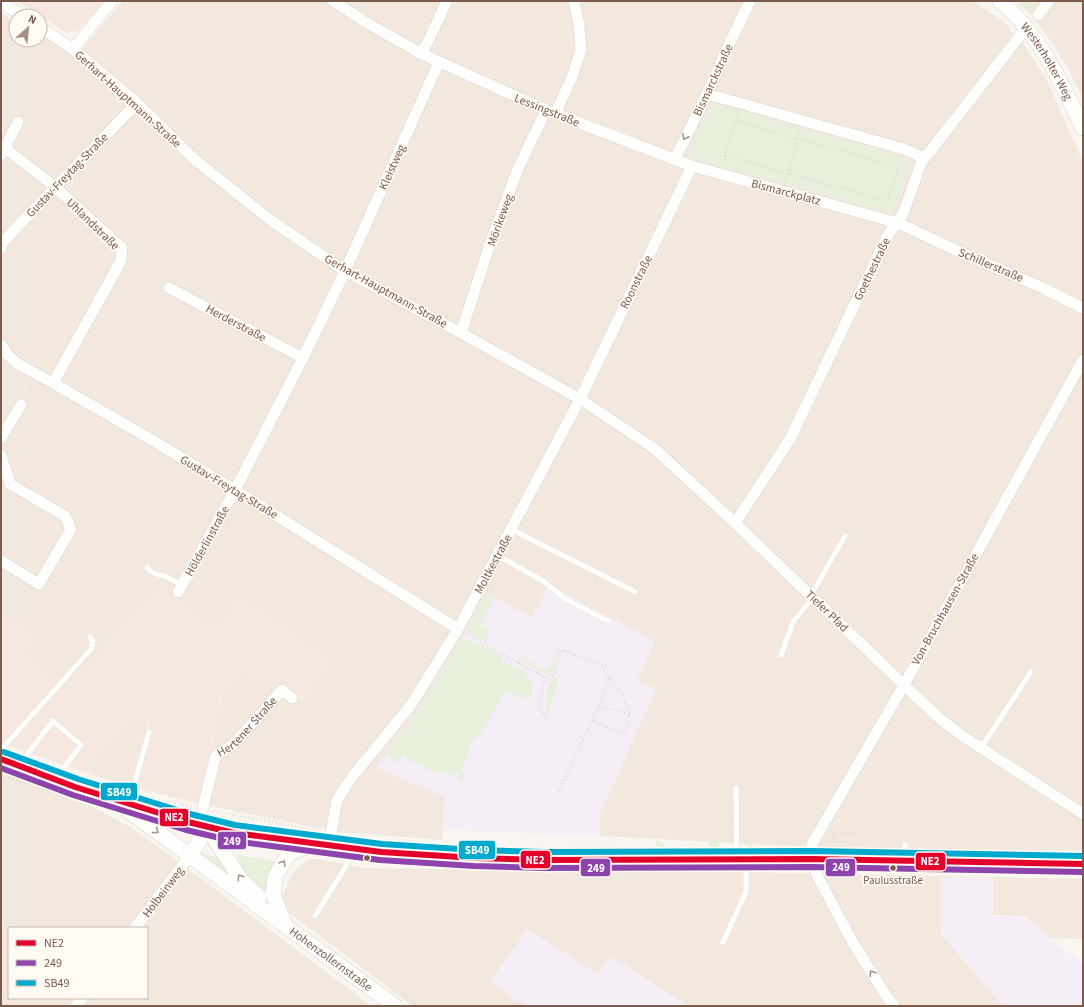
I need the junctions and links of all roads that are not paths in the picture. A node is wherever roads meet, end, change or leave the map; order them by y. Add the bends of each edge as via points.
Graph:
1 (112, 1) edge
2 (333, 1) edge
3 (447, 1) edge
4 (574, 1) edge
5 (750, 1) edge
6 (1000, 1) edge
7 (1048, 1) edge
8 (1, 2) edge
9 (10, 8) edge
10 (1038, 15) dead end
11 (1026, 28) junction
12 (48, 33) edge
13 (73, 49) junction
14 (422, 54) junction
15 (439, 62) junction
16 (707, 94) junction
17 (137, 104) junction
18 (550, 112) junction
19 (18, 122) dead end
20 (1083, 128) edge
21 (3, 152) edge
22 (675, 158) junction
23 (924, 158) junction
24 (692, 166) junction
25 (55, 187) junction
26 (898, 222) junction
27 (1, 248) edge
28 (345, 271) junction
29 (169, 288) dead end
30 (1083, 308) edge
31 (461, 333) junction
32 (1, 345) edge
33 (303, 358) junction
34 (1083, 360) edge
35 (53, 383) junction
36 (580, 399) junction
37 (21, 405) road end
38 (1, 438) edge
39 (1, 455) edge
40 (235, 490) junction
41 (735, 523) junction
42 (511, 529) junction
43 (845, 536) dead end
44 (497, 556) junction
45 (1, 560) edge
46 (147, 567) dead end
47 (180, 589) joint
48 (635, 592) dead end
49 (812, 597) junction
50 (608, 621) dead end
51 (458, 629) junction
52 (90, 637) dead end
53 (781, 655) dead end
54 (1031, 672) dead end
55 (904, 685) junction
56 (292, 698) dead end
57 (149, 732) dead end
58 (981, 748) junction
59 (1, 750) edge
60 (1, 759) edge
61 (21, 767) junction
62 (55, 787) junction
63 (736, 788) dead end
64 (113, 800) junction
65 (128, 804) junction
66 (1083, 814) edge
67 (203, 825) junction
68 (329, 839) junction
69 (905, 844) dead end
70 (350, 848) junction
71 (190, 855) junction
72 (742, 859) junction
73 (811, 859) junction
74 (905, 860) junction
75 (1083, 864) edge
76 (315, 916) dead end
77 (286, 926) junction
78 (136, 927) edge
79 (723, 942) dead end
80 (397, 999) edge
81 (894, 1006) edge

1 - 13 street
2 - 14 street, Lessingstraße
3 - 14 street
4 - 18 street, Mörikeweg via 581,50 572,77
5 - 16 street, Bismarckstraße
6 - 11 main road, Westerholter Weg
7 - 10 street
8 - 9 street
11 - 20 main road, Westerholter Weg via 1057,75
11 - 23 street, Goethestraße
12 - 13 street, Gerhart-Hauptmann-Straße
13 - 17 street, Gerhart-Hauptmann-Straße
14 - 15 street, Lessingstraße
15 - 18 street, Lessingstraße
15 - 28 street, Kleistweg
16 -> 22 street, Bismarckstraße
16 - 23 street via 904,149
17 - 25 street, Gustav-Freytag-Straße
17 - 28 street, Gerhart-Hauptmann-Straße via 193,158 269,219
18 - 22 street, Lessingstraße
18 - 31 street, Mörikeweg via 518,169
19 - 21 street, Uhlandstraße
21 - 25 street, Uhlandstraße
22 - 24 street, Bismarckplatz
23 - 26 street, Goethestraße
24 - 26 street, Bismarckplatz
24 - 36 street, Roonstraße
25 - 27 street, Gustav-Freytag-Straße
25 - 35 street, Uhlandstraße via 122,248 121,261
26 - 30 street, Schillerstraße
26 - 41 street, Goethestraße via 888,235 790,439
28 - 31 street, Gerhart-Hauptmann-Straße
28 - 33 street
29 - 33 street, Herderstraße
31 - 36 street, Gerhart-Hauptmann-Straße
32 - 35 street, Gustav-Freytag-Straße via 18,364
33 - 40 street
34 - 55 street, Von-Bruchhausen-Straße
35 - 40 street, Gustav-Freytag-Straße
36 - 41 street, Tiefer Pfad via 656,449
36 - 42 street, Moltkestraße
37 - 38 street
39 - 45 street via 10,484 65,516 71,529 39,584
40 - 47 street, Hölderlinstraße
40 - 51 street, Gustav-Freytag-Straße
41 - 49 street, Tiefer Pfad
42 - 44 street, Moltkestraße
42 - 48 lane
43 - 49 lane
44 - 50 lane via 543,581 567,600
44 - 51 street, Moltkestraße
46 - 47 lane via 154,573 167,577
49 - 53 lane via 794,620
49 - 55 street, Tiefer Pfad
51 - 68 street, Moltkestraße via 411,705 352,777 337,800
52 - 59 lane via 93,641 91,649
54 - 58 lane
55 - 58 street, Tiefer Pfad via 938,717
55 - 73 street, Von-Bruchhausen-Straße via 812,844
56 - 67 street, Hertener Straße via 282,690 233,745 215,758
57 - 65 lane
58 - 66 street, Tiefer Pfad
60 - 61 main road
61 - 62 main road
61 - 62 lane via 25,757 53,721 81,745 62,770
62 - 64 main road
63 - 72 lane
64 - 65 main road
64 -> 71 main road, Hohenzollernstraße
65 - 67 main road
67 - 68 main road via 234,833
67 - 71 main road via 197,845
77 -> 67 main road, Hohenzollernstraße via 242,881
68 - 70 main road
77 -> 68 main road, Hohenzollernstraße via 273,894 275,878 291,852
69 - 74 lane
70 - 72 main road via 475,858 545,860
70 - 76 lane via 346,866
71 - 77 main road, Hohenzollernstraße
71 - 78 street, Holbeinweg
72 - 73 main road
72 - 79 lane via 746,892
73 - 74 main road
81 -> 73 street via 852,941
74 - 75 main road
77 - 80 main road, Hohenzollernstraße

